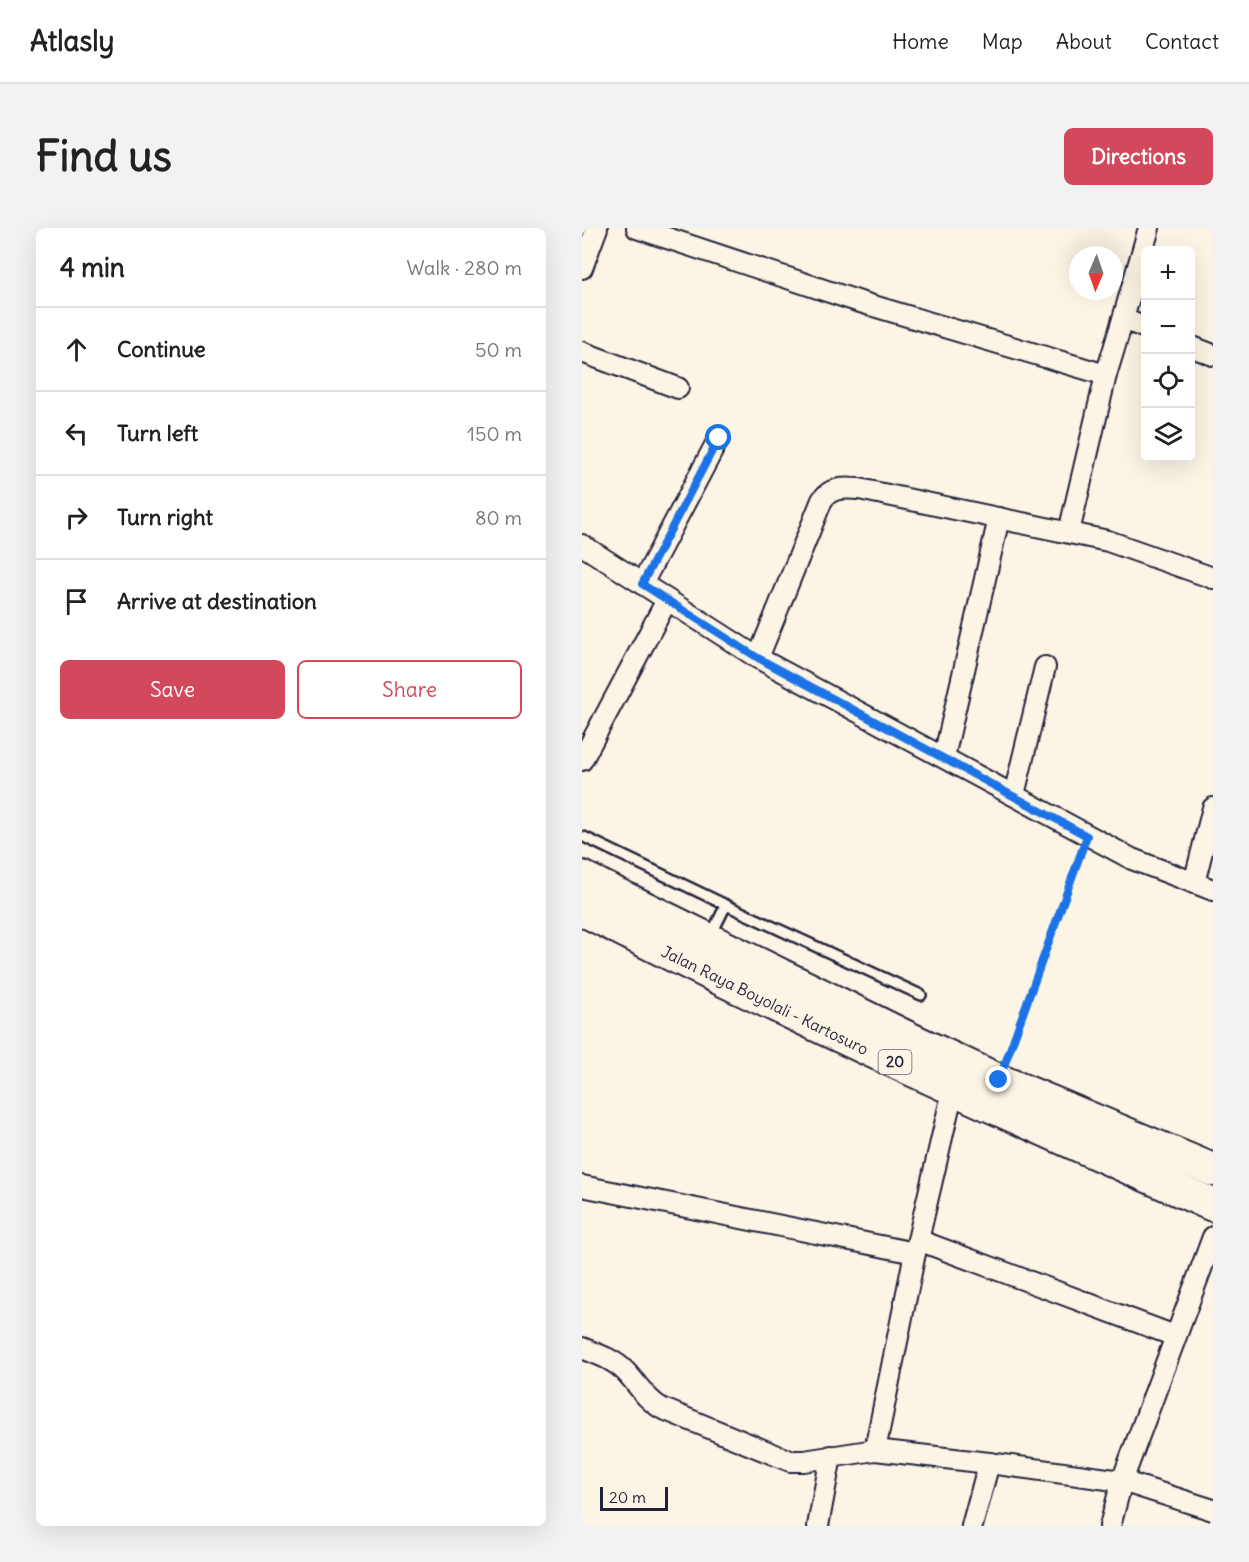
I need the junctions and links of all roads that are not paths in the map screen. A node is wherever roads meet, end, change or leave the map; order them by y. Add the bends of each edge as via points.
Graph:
1 (597, 228) edge
2 (637, 228) edge
3 (1149, 228) edge
4 (582, 268) edge
5 (1123, 319) junction
6 (1141, 326) edge
7 (1195, 348) edge
8 (582, 352) edge
9 (1213, 355) edge
10 (1106, 375) junction
11 (678, 388) dead end
12 (719, 438) dead end
13 (999, 518) junction
14 (1069, 532) junction
15 (582, 545) edge
16 (1213, 578) edge
17 (642, 584) junction
18 (667, 600) junction
19 (758, 658) junction
20 (1045, 667) dead end
21 (944, 757) junction
22 (582, 760) edge
23 (1014, 795) junction
24 (1213, 808) edge
25 (584, 837) dead end
26 (582, 877) edge
27 (1194, 883) junction
28 (1213, 890) edge
29 (726, 905) junction
30 (582, 909) edge
31 (703, 954) junction
32 (921, 995) dead end
33 (953, 1090) junction
34 (1213, 1170) edge
35 (582, 1186) edge
36 (1213, 1205) edge
37 (1213, 1237) edge
38 (916, 1247) junction
39 (1175, 1336) junction
40 (582, 1348) edge
41 (875, 1450) junction
42 (831, 1456) junction
43 (989, 1463) junction
44 (1122, 1482) junction
45 (1213, 1510) edge
46 (818, 1526) edge
47 (972, 1526) edge
48 (1110, 1526) edge

1 - 4 street
2 - 10 street via 860,302
3 - 5 street
5 - 6 street
5 - 10 street
7 - 9 street
8 - 11 street
10 - 14 street
12 - 17 street
13 - 14 street
13 - 19 street via 859,489 827,493
13 - 21 street
14 - 16 street via 1136,549
15 - 17 street
17 - 18 street
18 - 19 street
18 - 22 street
19 - 21 street
20 - 23 street
21 - 23 street
23 - 27 street via 1132,859
24 - 27 street
25 - 29 lane
26 - 31 highway, Jalan Raya Boyolali - Kartosuro / 20
27 - 28 street
29 - 31 lane
29 - 32 lane
30 - 31 highway, Jalan Raya Boyolali - Kartosuro / 20
31 - 33 highway, Jalan Raya Boyolali - Kartosuro / 20
31 - 34 highway, Jalan Raya Boyolali - Kartosuro / 20 via 906,1036 999,1080
33 - 36 highway, Jalan Raya Boyolali - Kartosuro / 20
33 - 38 street
35 - 38 street
37 - 39 street
38 - 39 street
38 - 41 street
39 - 44 street
40 - 42 street via 623,1369 646,1398 662,1408 790,1461
41 - 42 street
41 - 43 street
42 - 46 street
43 - 44 street
43 - 47 street
44 - 45 street
44 - 48 street

